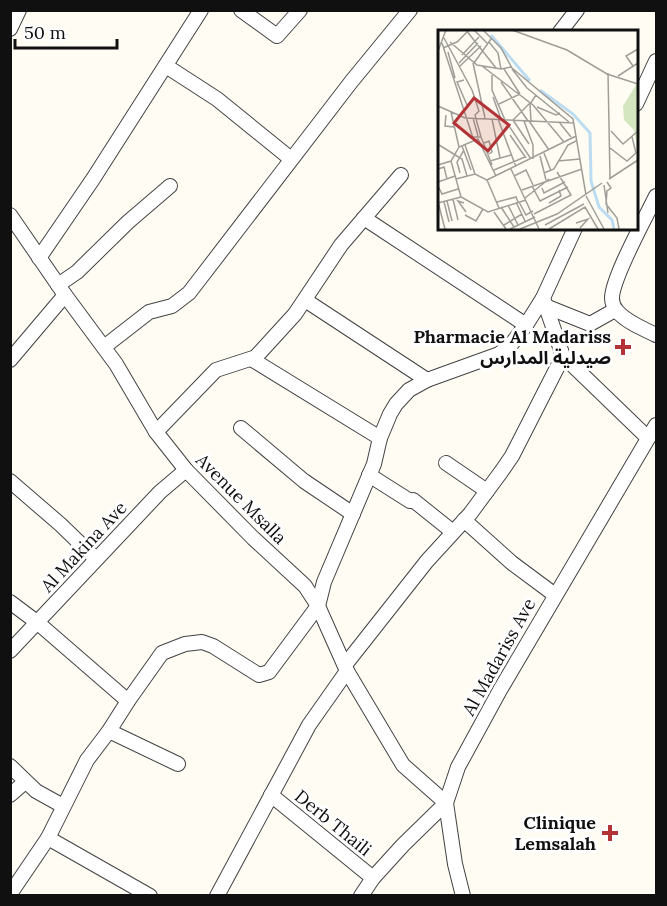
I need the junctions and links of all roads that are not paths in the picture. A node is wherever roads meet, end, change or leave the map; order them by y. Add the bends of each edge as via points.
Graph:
1 (19, 10) edge
2 (201, 10) edge
3 (241, 10) edge
4 (300, 10) edge
5 (410, 10) edge
6 (577, 10) edge
7 (10, 29) edge
8 (562, 30) edge
9 (657, 61) edge
10 (166, 66) junction
11 (637, 102) edge
12 (291, 159) junction
13 (401, 175) dead end
14 (170, 186) dead end
15 (657, 196) edge
16 (10, 215) edge
17 (364, 218) junction
18 (574, 230) edge
19 (39, 258) junction
20 (61, 290) junction
21 (305, 300) junction
22 (544, 302) junction
23 (615, 310) junction
24 (526, 325) junction
25 (657, 335) edge
26 (104, 347) junction
27 (563, 356) junction
28 (10, 360) edge
29 (253, 360) junction
30 (427, 380) junction
31 (657, 425) edge
32 (241, 428) dead end
33 (156, 432) junction
34 (380, 438) junction
35 (648, 438) junction
36 (446, 463) dead end
37 (186, 470) junction
38 (369, 475) junction
39 (10, 480) edge
40 (487, 491) junction
41 (353, 514) junction
42 (464, 520) junction
43 (453, 532) junction
44 (96, 559) junction
45 (555, 595) junction
46 (10, 602) edge
47 (318, 606) junction
48 (38, 622) junction
49 (10, 651) edge
50 (346, 668) junction
51 (128, 701) junction
52 (109, 731) junction
53 (178, 764) dead end
54 (10, 766) edge
55 (25, 782) junction
56 (10, 795) edge
57 (271, 795) junction
58 (446, 804) junction
59 (63, 807) junction
60 (48, 838) junction
61 (373, 878) junction
62 (10, 894) edge
63 (150, 896) edge
64 (217, 896) edge
65 (361, 896) edge
66 (463, 896) edge

1 - 7 street
2 - 10 street
3 - 4 street via 277,36
5 - 12 street
6 - 8 street
9 - 11 street
10 - 12 street via 217,99
10 - 19 street
12 - 26 street via 189,293 172,306 149,312
13 - 17 street
14 - 20 street
15 - 23 street via 614,287
16 - 19 street, Avenue Msalla
17 - 21 street
17 - 24 street
18 - 22 street
19 - 20 street, Avenue Msalla
20 - 26 street, Avenue Msalla
20 - 28 street
21 - 29 street
21 - 30 street
22 - 23 street via 590,324
22 - 24 street
22 - 27 street
23 - 25 street
24 - 30 street via 499,354
26 - 33 street, Avenue Msalla
27 - 35 street
27 - 40 street via 512,456
29 - 33 street via 216,370
29 - 34 street
30 - 34 street via 396,404
31 - 35 street, Al Madariss Ave
32 - 41 street via 304,481
33 - 37 street, Avenue Msalla
34 - 38 street
35 - 45 street, Al Madariss Ave
36 - 40 street
37 - 44 street, Al Makina Ave
37 - 47 street, Avenue Msalla via 305,586
38 - 41 street
38 - 43 street via 412,500
39 - 44 street
40 - 42 street
41 - 47 street
42 - 43 street
42 - 45 street
43 - 50 street
44 - 48 street, Al Makina Ave
45 - 58 street, Al Madariss Ave via 458,767
46 - 48 street
47 - 50 street, Avenue Msalla
47 - 51 street via 275,667 263,675 213,646 195,641 162,652
48 - 49 street, Al Makina Ave
48 - 51 street
50 - 57 street
50 - 58 street, Avenue Msalla via 402,765
51 - 52 street
52 - 53 street
52 - 59 street via 87,760
54 - 55 street
55 - 56 street
55 - 59 street
57 - 61 street, Derb Thaili
57 - 64 street
58 - 61 street, Al Madariss Ave
58 - 66 street
59 - 60 street
60 - 62 street
60 - 63 street
61 - 65 street, Al Madariss Ave

